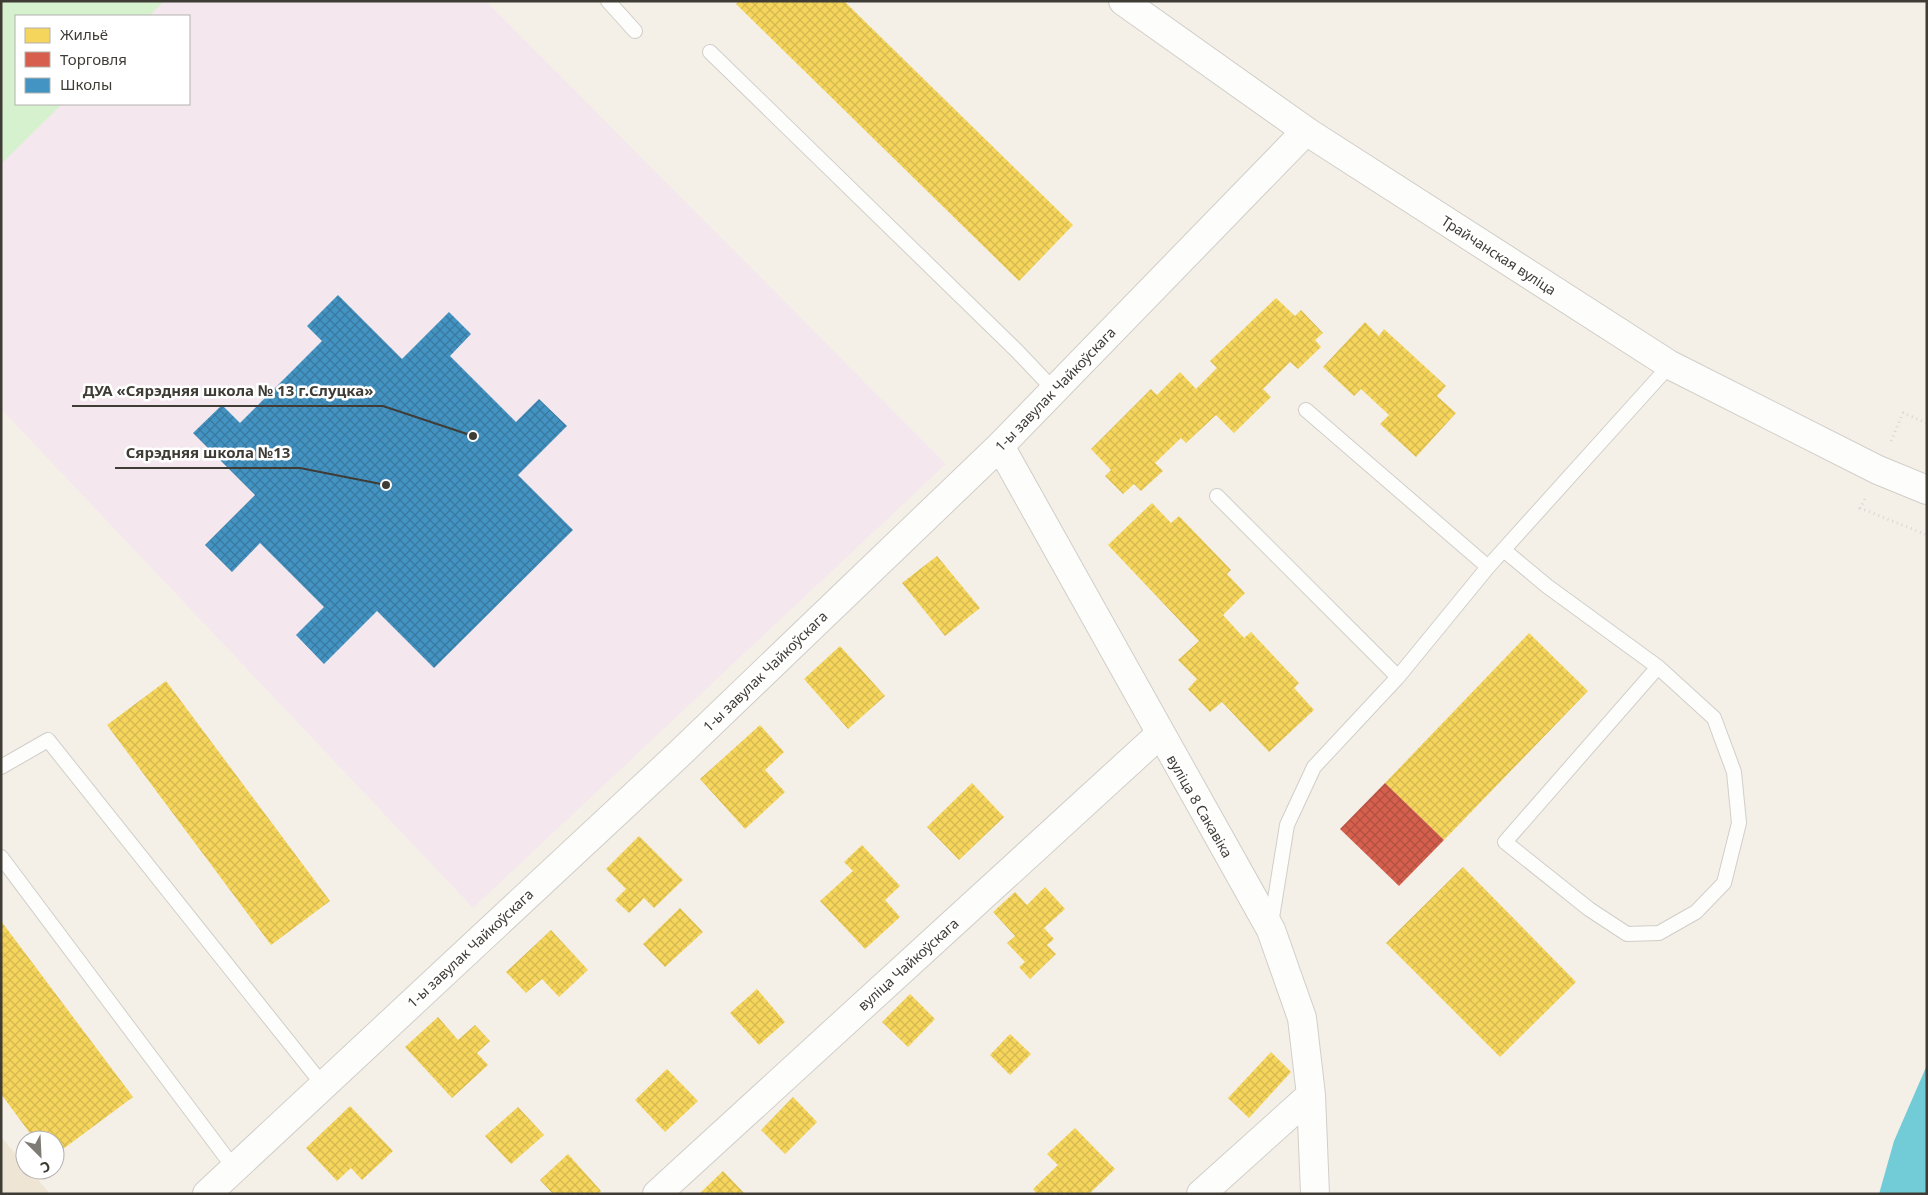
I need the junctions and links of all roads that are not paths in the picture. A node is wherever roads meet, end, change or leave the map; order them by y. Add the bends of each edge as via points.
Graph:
1 (608, 1) edge
2 (1123, 1) edge
3 (634, 31) dead end
4 (710, 52) dead end
5 (1306, 131) junction
6 (1670, 365) junction
7 (1054, 390) junction
8 (1306, 410) dead end
9 (1000, 446) junction
10 (1927, 490) edge
11 (1218, 496) dead end
12 (1505, 550) junction
13 (1488, 567) junction
14 (1658, 668) junction
15 (1398, 677) junction
16 (1160, 734) junction
17 (1, 767) edge
18 (1, 858) edge
19 (1270, 930) junction
20 (323, 1085) junction
21 (1311, 1095) junction
22 (234, 1168) junction
23 (207, 1194) edge
24 (657, 1194) edge
25 (1201, 1194) edge
26 (1315, 1194) edge

1 - 3 lane
2 - 5 street, Трайчанская вуліца
4 - 7 lane
5 - 6 street, Трайчанская вуліца
5 - 7 street, 1-ы завулак Чайкоўскага
6 - 10 street, Трайчанская вуліца
6 - 12 lane
7 - 9 street, 1-ы завулак Чайкоўскага
8 - 13 lane
9 - 16 street, вуліца 8 Сакавіка
9 - 20 street, 1-ы завулак Чайкоўскага via 678,755
11 - 15 lane
12 - 13 lane
12 - 14 lane via 1547,586
13 - 15 lane
14 - 14 lane via 1505,842 1589,909 1627,934 1659,933 1696,912 1724,883 1740,824 1734,772 1714,718
15 - 19 lane via 1314,767 1287,825
16 - 19 street, вуліца 8 Сакавіка
16 - 24 street, вуліца Чайкоўскага
17 - 20 lane via 48,740
18 - 22 lane
19 - 21 street, вуліца 8 Сакавіка via 1302,1018
20 - 22 street, 1-ы завулак Чайкоўскага
21 - 25 street
21 - 26 street, вуліца 8 Сакавіка
22 - 23 street, 1-ы завулак Чайкоўскага

